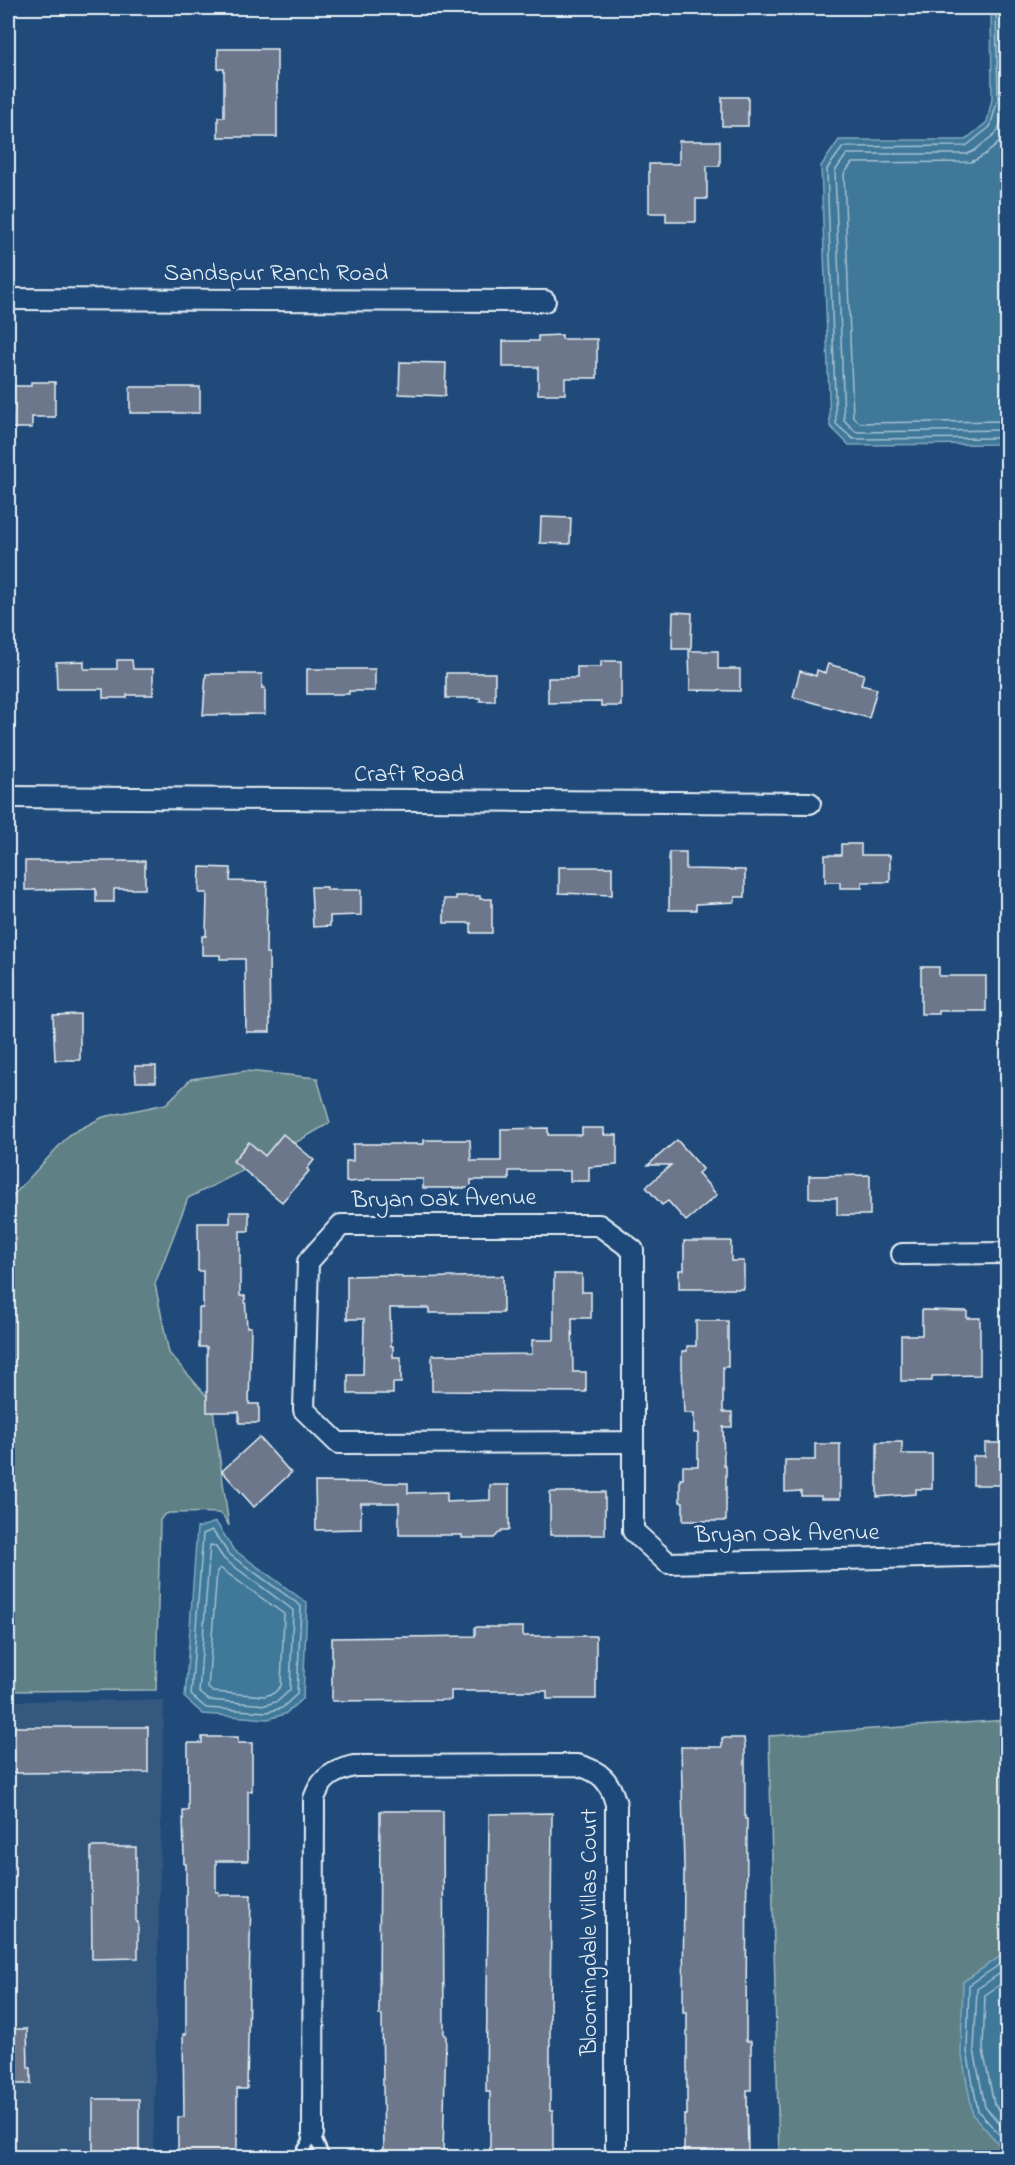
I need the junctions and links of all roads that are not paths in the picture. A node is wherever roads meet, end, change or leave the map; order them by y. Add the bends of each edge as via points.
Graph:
1 (8, 299) edge
2 (545, 301) dead end
3 (8, 797) edge
4 (810, 803) dead end
5 (1008, 1253) edge
6 (902, 1254) dead end
7 (633, 1443) junction
8 (1008, 1556) edge
9 (313, 2134) junction
10 (299, 2157) edge
11 (324, 2157) edge
12 (616, 2157) edge

1 - 2 street, Sandspur Ranch Road
3 - 4 street, Craft Road
5 - 6 street
7 - 7 street, Bryan Oak Avenue via 338,1443 304,1410 308,1262 341,1225 599,1225 633,1250
7 - 8 street, Bryan Oak Avenue via 633,1531 668,1563
9 - 10 lane
9 - 11 lane
9 - 12 street, Bloomingdale Villas Court via 314,1799 319,1786 338,1769 354,1766 577,1765 591,1768 603,1778 616,1804

